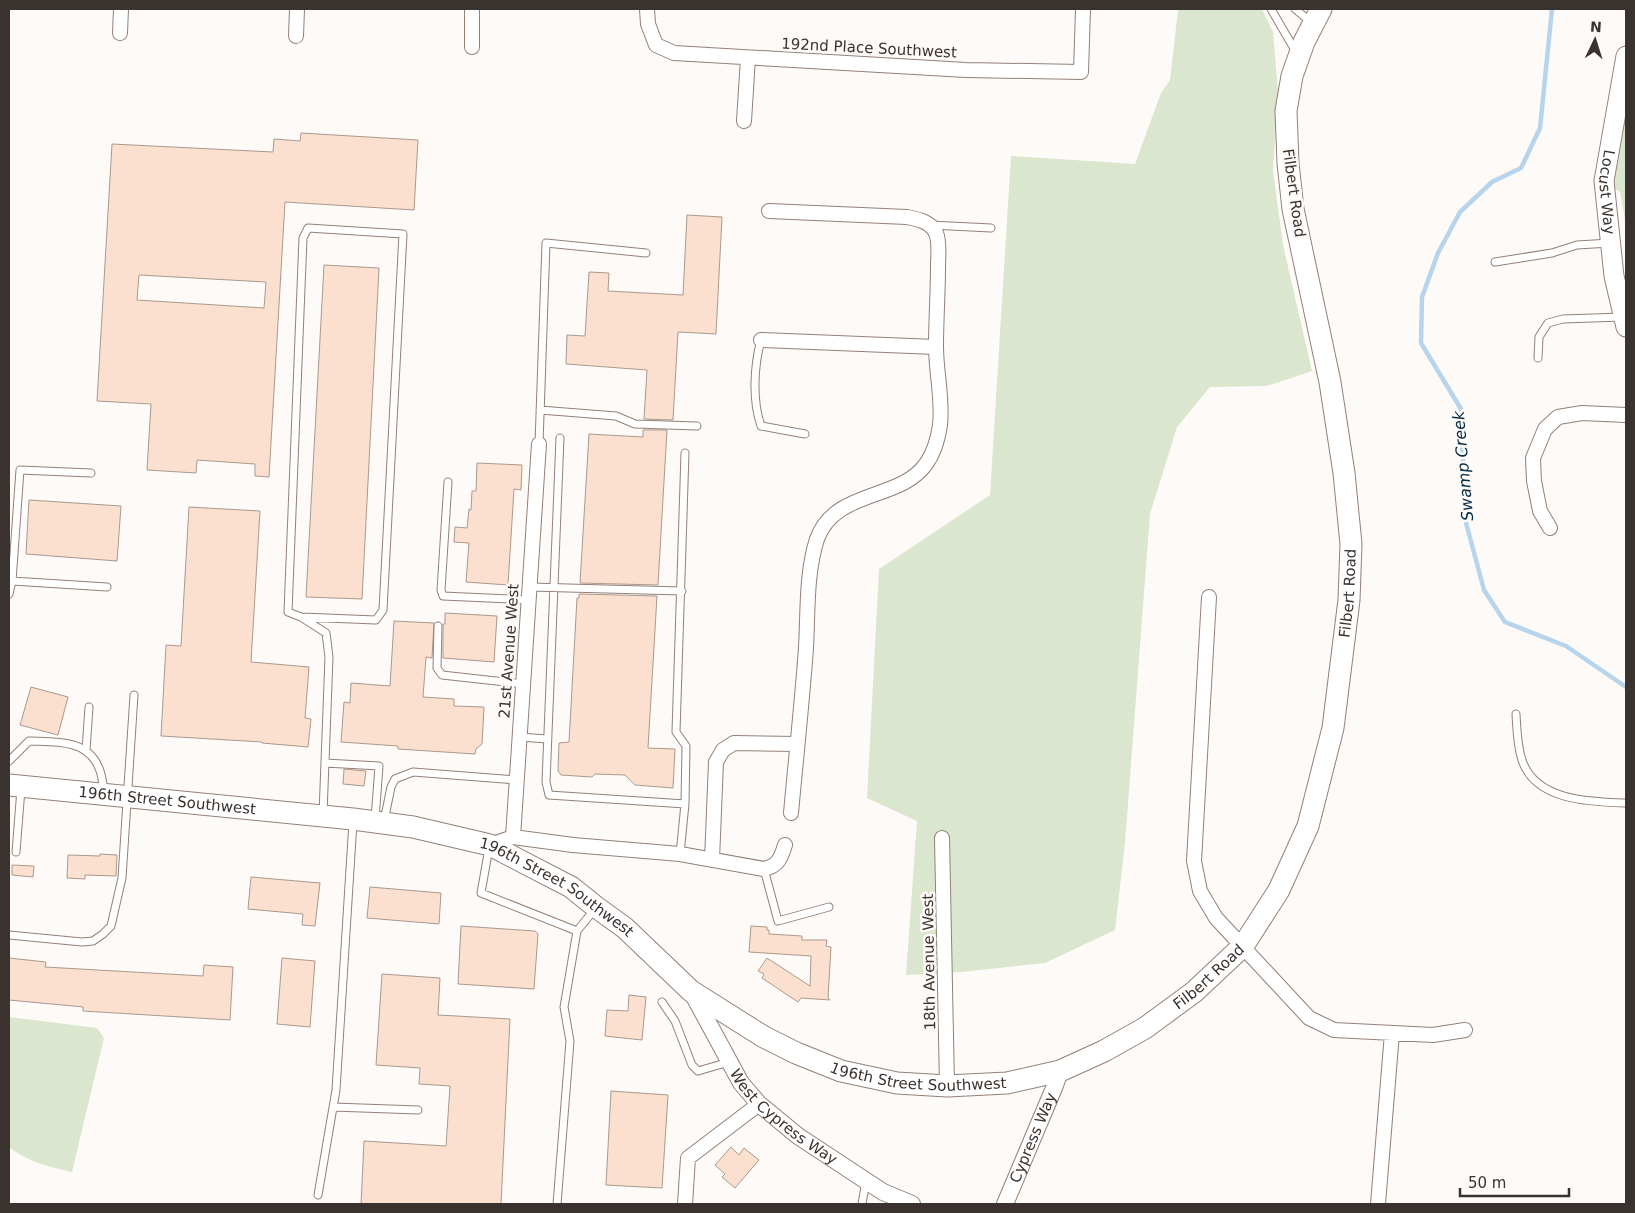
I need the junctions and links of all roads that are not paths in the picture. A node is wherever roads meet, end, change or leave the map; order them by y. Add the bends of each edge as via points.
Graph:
1 (121, 9) edge
2 (297, 9) edge
3 (472, 9) edge
4 (647, 9) edge
5 (1083, 9) edge
6 (1272, 9) edge
7 (1295, 9) edge
8 (1317, 16) edge
9 (120, 33) dead end
10 (296, 36) dead end
11 (472, 47) dead end
12 (1626, 56) edge
13 (1299, 57) junction
14 (748, 58) junction
15 (744, 121) dead end
16 (769, 211) dead end
17 (930, 225) junction
18 (991, 228) dead end
19 (1611, 243) junction
20 (646, 253) dead end
21 (1495, 262) dead end
22 (1625, 322) edge
23 (761, 340) joint
24 (936, 347) junction
25 (1538, 358) dead end
26 (540, 410) junction
27 (1626, 414) edge
28 (697, 426) dead end
29 (805, 434) dead end
30 (560, 438) dead end
31 (539, 444) joint
32 (685, 453) dead end
33 (91, 473) dead end
34 (448, 482) dead end
35 (1550, 528) dead end
36 (12, 581) junction
37 (553, 586) junction
38 (107, 587) dead end
39 (682, 591) junction
40 (529, 593) junction
41 (9, 594) edge
42 (1209, 597) dead end
43 (301, 617) junction
44 (438, 626) dead end
45 (523, 684) junction
46 (134, 695) dead end
47 (89, 707) dead end
48 (1516, 714) dead end
49 (520, 737) junction
50 (547, 738) junction
51 (798, 744) junction
52 (86, 750) junction
53 (9, 761) edge
54 (325, 763) junction
55 (517, 780) junction
56 (15, 786) edge
57 (105, 795) junction
58 (129, 798) junction
59 (1626, 803) edge
60 (685, 804) junction
61 (791, 813) dead end
62 (323, 816) junction
63 (353, 819) junction
64 (379, 823) junction
65 (513, 837) junction
66 (942, 838) dead end
67 (490, 845) junction
68 (785, 845) dead end
69 (16, 852) dead end
70 (680, 854) junction
71 (712, 860) junction
72 (764, 869) junction
73 (596, 907) junction
74 (829, 907) dead end
75 (577, 931) junction
76 (9, 935) edge
77 (1243, 946) junction
78 (691, 991) junction
79 (662, 1002) dead end
80 (1465, 1030) dead end
81 (1392, 1033) junction
82 (730, 1062) junction
83 (1060, 1071) junction
84 (947, 1086) junction
85 (759, 1104) junction
86 (333, 1107) junction
87 (418, 1110) dead end
88 (866, 1181) junction
89 (318, 1195) dead end
90 (557, 1204) edge
91 (685, 1204) edge
92 (862, 1204) edge
93 (912, 1204) edge
94 (1005, 1204) edge
95 (1378, 1204) edge

1 - 9 street
2 - 10 street
3 - 11 street
4 - 14 street, 192nd Place Southwest via 648,24 656,45 674,54
5 - 14 street, 192nd Place Southwest via 1081,72 966,70
6 - 13 lane
7 - 8 lane
8 - 13 main road, Filbert Road
12 - 19 main road, Locust Way via 1604,180
13 - 77 main road, Filbert Road via 1286,111 1288,163 1344,473 1351,544 1349,600 1333,728 1308,826 1279,890
14 - 15 street
16 - 17 street via 908,217
17 - 18 lane
17 - 24 street via 938,243
19 - 21 lane via 1577,245
19 - 22 main road, Locust Way via 1614,276
20 - 26 lane via 546,243
22 - 25 lane via 1563,319 1548,323 1539,337
23 - 24 street
23 - 29 lane via 755,386 760,426
24 - 51 street via 941,416 938,439 926,466 915,476 837,512 818,537 810,573
26 - 28 lane via 616,416 635,424
26 - 31 lane
27 - 35 street via 1582,413 1558,417 1545,429 1533,458 1534,481 1540,511
30 - 37 lane
31 - 40 street, 21st Avenue West
32 - 39 lane
33 - 36 lane via 20,470
34 - 40 lane via 443,596
36 - 38 lane
36 - 41 lane
37 - 39 lane
37 - 40 lane
37 - 50 lane
39 - 60 lane via 676,732 686,746
40 - 45 street, 21st Avenue West
42 - 77 street via 1194,861 1200,891 1216,918
43 - 43 lane via 376,620 383,610 403,234 308,228 303,238 288,612
43 - 54 lane via 326,633 329,657
44 - 45 lane via 437,668 442,675
45 - 49 street, 21st Avenue West
46 - 58 lane
47 - 52 lane
48 - 59 lane via 1522,762 1546,790 1595,802
49 - 50 lane
49 - 55 street, 21st Avenue West
50 - 60 lane via 546,782 549,795
51 - 61 street
51 - 71 street via 734,743 723,750 716,762
52 - 53 lane via 64,742 29,741
52 - 57 lane via 98,766
54 - 62 lane
54 - 64 lane via 379,766
55 - 64 lane via 413,772 394,779
55 - 65 street, 21st Avenue West
56 - 57 main road, 196th Street Southwest
56 - 69 lane
57 - 58 main road, 196th Street Southwest
58 - 62 main road, 196th Street Southwest
58 - 76 lane via 122,878 110,926 103,934 93,941 82,942
60 - 70 lane
62 - 63 main road, 196th Street Southwest
63 - 64 main road, 196th Street Southwest
63 - 86 lane
64 - 67 main road, 196th Street Southwest via 413,827
65 - 67 street
65 - 70 street
66 - 84 street, 18th Avenue West
67 - 73 main road, 196th Street Southwest via 571,887
67 - 75 lane via 481,893
68 - 72 street via 781,857 772,867
70 - 71 street
71 - 72 street
72 - 74 lane via 778,921
73 - 75 lane
73 - 78 main road, 196th Street Southwest via 625,928
75 - 90 lane via 564,1007 570,1041
77 - 81 street via 1309,1018 1334,1030
77 - 83 main road, Filbert Road via 1194,992 1145,1028
78 - 82 street, West Cypress Way
78 - 84 main road, 196th Street Southwest via 796,1054 842,1071 897,1083
79 - 82 lane via 675,1021 692,1065 698,1071
80 - 81 street via 1433,1035
81 - 95 street
82 - 85 street, West Cypress Way via 741,1083
83 - 84 main road, 196th Street Southwest via 1007,1083
83 - 94 street, Cypress Way
85 - 88 street, West Cypress Way via 798,1136
85 - 91 street via 688,1158
86 - 87 lane
86 - 89 lane
88 - 92 lane
88 - 93 street, West Cypress Way

